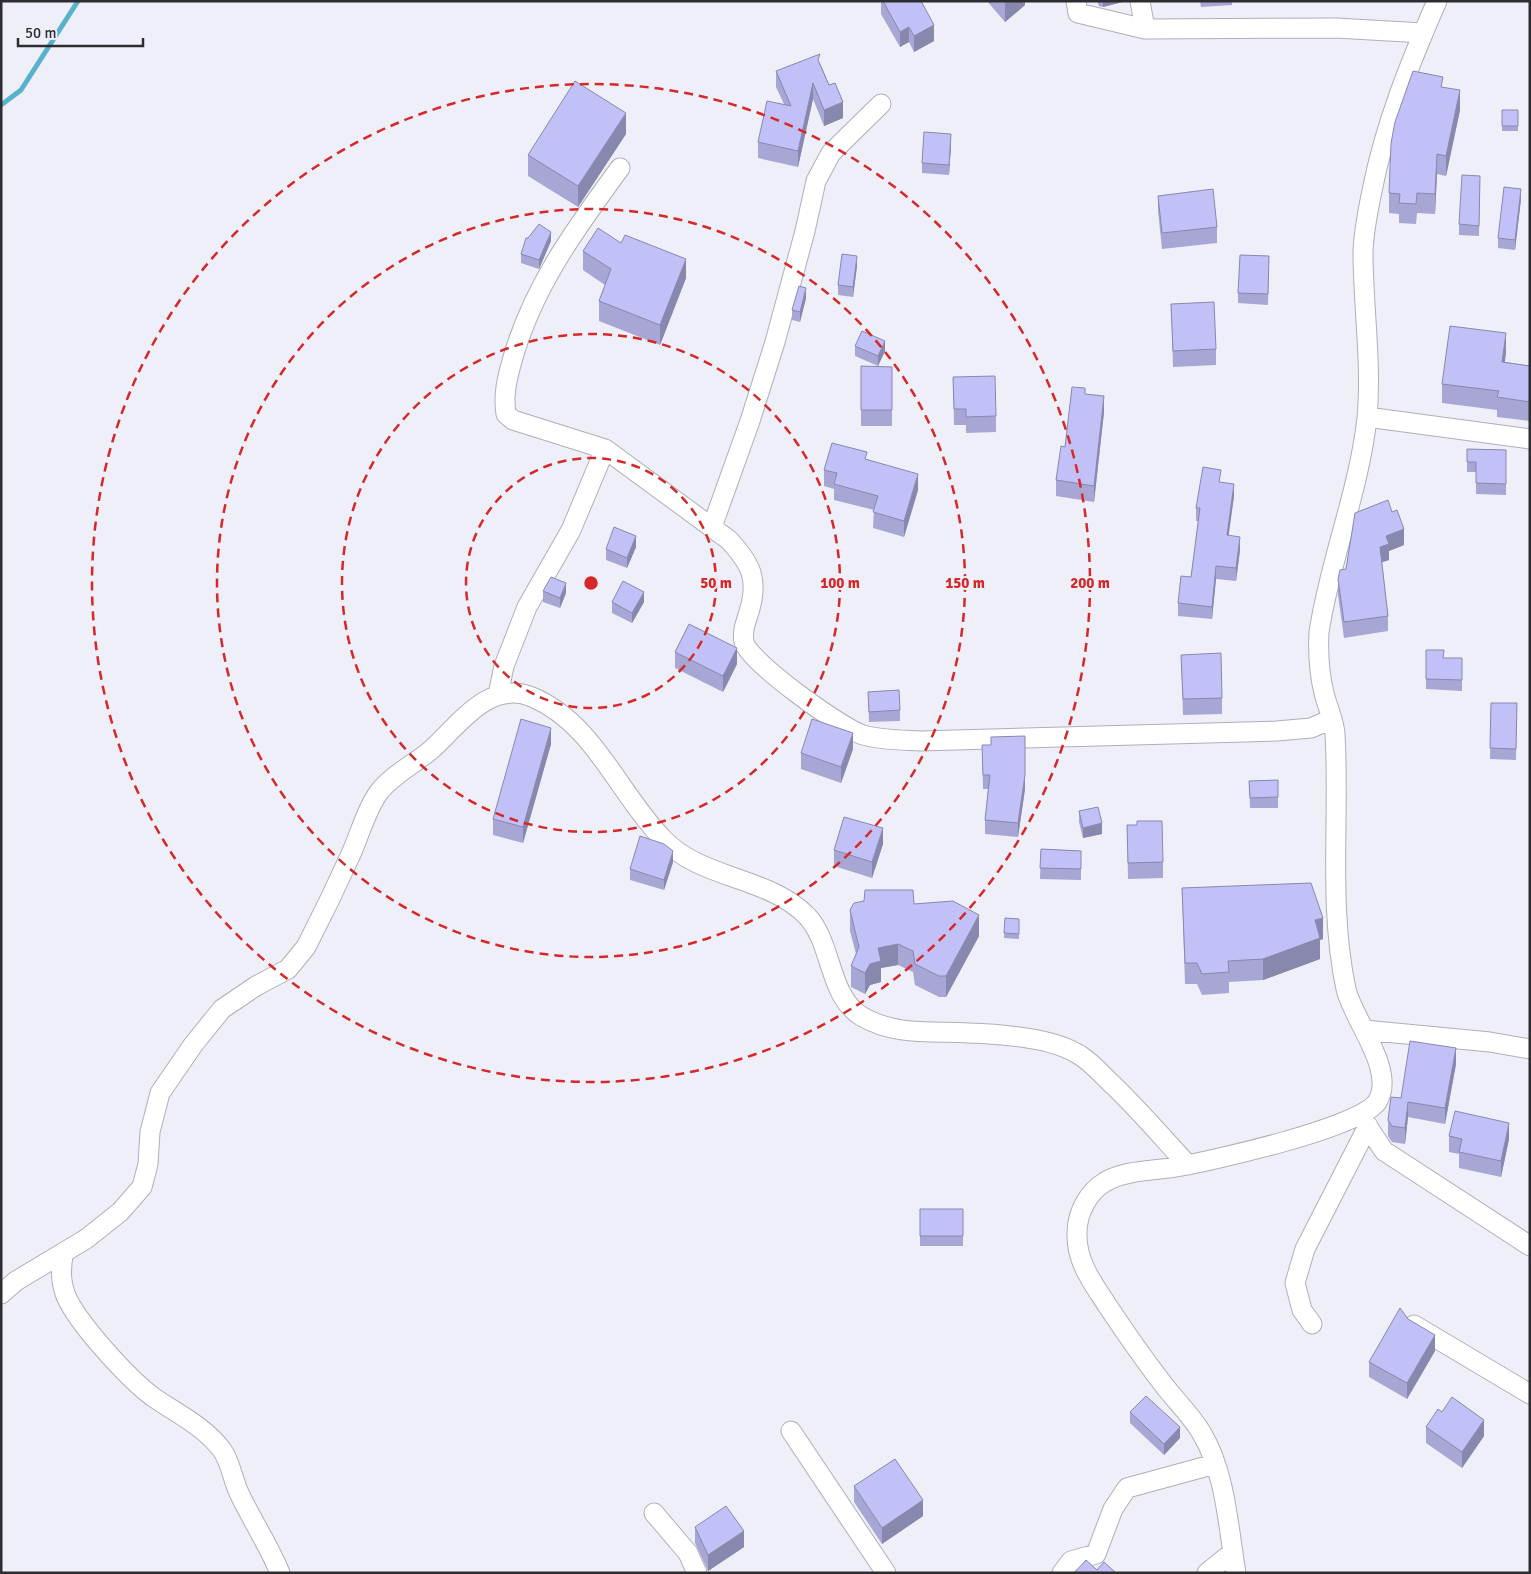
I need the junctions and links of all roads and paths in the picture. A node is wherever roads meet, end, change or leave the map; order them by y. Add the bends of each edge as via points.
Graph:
1 (1076, 1) edge
2 (1140, 1) edge
3 (1437, 1) edge
4 (1145, 29) junction
5 (1423, 33) junction
6 (881, 104) dead end
7 (620, 168) dead end
8 (1367, 417) junction
9 (1530, 439) edge
10 (604, 449) junction
11 (712, 528) junction
12 (498, 695) junction
13 (1332, 719) junction
14 (1364, 1030) junction
15 (1530, 1049) edge
16 (1364, 1121) junction
17 (1188, 1165) junction
18 (1530, 1246) edge
19 (64, 1252) junction
20 (1, 1294) edge
21 (1312, 1324) dead end
22 (1414, 1325) edge
23 (1530, 1394) edge
24 (791, 1431) dead end
25 (1215, 1464) junction
26 (654, 1513) dead end
27 (1233, 1552) junction
28 (280, 1573) edge
29 (697, 1573) edge
30 (886, 1573) edge
31 (1062, 1573) edge
32 (1207, 1573) edge
33 (1236, 1573) edge

1 - 4 street via 1078,13
2 - 4 street
3 - 5 street
4 - 5 street via 1336,28
5 - 8 street via 1397,96 1368,210 1363,250 1368,350
6 - 11 street via 831,153 816,181 775,342
7 - 10 street via 572,233 544,282 520,332 504,403 506,414 513,420
8 - 9 street
8 - 13 street via 1358,472 1319,632 1323,691
10 - 11 street
10 - 12 street via 571,530 527,607 504,666
11 - 13 street via 746,558 753,575 754,588 743,630 751,655 840,725 863,735 920,741 1276,731 1311,728
12 - 17 street via 514,692 532,696 583,733 664,841 712,870 794,904 810,919 840,992 860,1016 897,1031 979,1033 1059,1045 1077,1053 1131,1102
12 - 19 street via 482,702 379,792 306,947 288,969 222,1009 160,1093 150,1132 148,1164 142,1188 120,1212
13 - 14 street via 1337,811 1334,885 1340,958 1348,994
14 - 15 street
14 - 16 street via 1378,1062 1382,1090
16 - 17 street via 1333,1126 1224,1158
16 - 18 street via 1384,1151
16 - 21 street via 1305,1249 1295,1283 1302,1310
17 - 25 street via 1107,1180 1090,1194 1076,1230 1078,1252 1086,1274 1138,1352 1200,1429
19 - 20 street
19 - 28 street via 61,1280 75,1310 112,1358 152,1396 190,1421 223,1452 240,1495
22 - 23 street
24 - 30 street
25 - 27 street
25 - 31 street via 1127,1488 1113,1509 1096,1554 1071,1561
26 - 29 street via 688,1553
27 - 32 street
27 - 33 street

